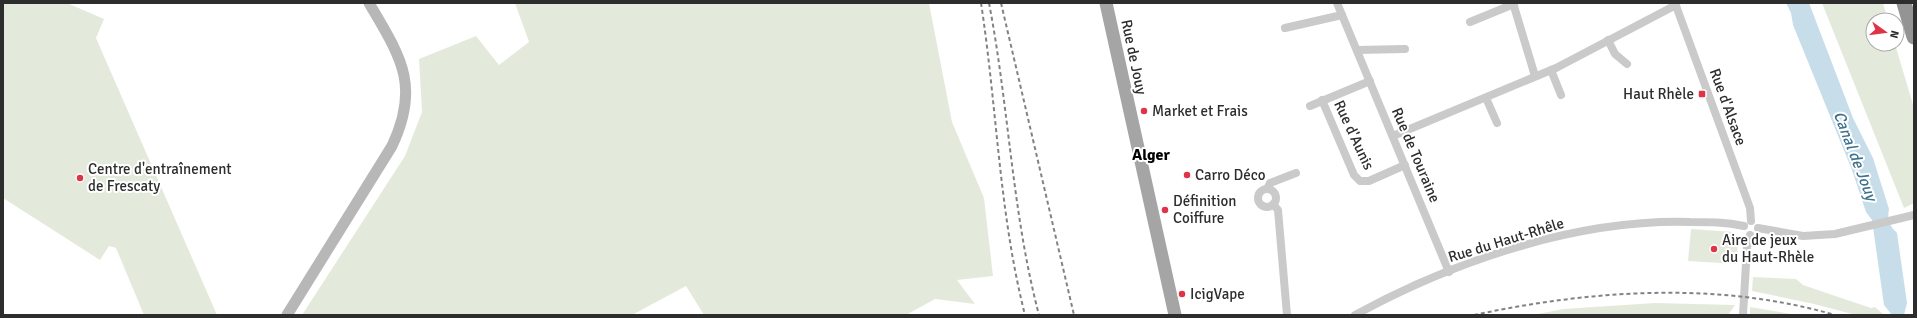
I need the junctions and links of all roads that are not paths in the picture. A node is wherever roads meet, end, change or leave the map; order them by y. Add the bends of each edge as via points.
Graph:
1 (369, 3) edge
2 (1106, 3) edge
3 (1337, 3) edge
4 (1904, 3) edge
5 (1514, 4) edge
6 (1675, 4) edge
7 (1342, 15) junction
8 (1470, 22) dead end
9 (1285, 28) dead end
10 (1914, 37) edge
11 (1608, 40) junction
12 (1405, 49) dead end
13 (1357, 50) junction
14 (1627, 64) dead end
15 (1550, 70) junction
16 (1535, 76) junction
17 (1370, 80) junction
18 (1561, 95) dead end
19 (1486, 98) junction
20 (1322, 100) junction
21 (1310, 106) dead end
22 (1497, 123) dead end
23 (1393, 136) junction
24 (1405, 165) junction
25 (1296, 172) dead end
26 (1267, 189) junction
27 (1273, 204) junction
28 (1914, 215) edge
29 (1752, 221) junction
30 (1744, 226) junction
31 (1758, 228) junction
32 (1750, 234) junction
33 (1449, 272) junction
34 (296, 300) junction
35 (1174, 310) edge
36 (282, 315) edge
37 (286, 315) edge
38 (1287, 315) edge
39 (1355, 315) edge
40 (1743, 315) edge

1 - 34 main road via 401,63 405,76 405,111 392,146
2 - 35 main road, Rue de Jouy
3 - 7 street, Rue de Touraine
4 - 10 highway
5 - 8 street
5 - 16 street
6 - 11 street
6 - 29 street, Rue d'Alsace via 1750,208
7 - 9 street
7 - 13 street, Rue de Touraine
11 - 14 street via 1615,54
11 - 15 street
12 - 13 street
13 - 17 street, Rue de Touraine
15 - 16 street
15 - 18 street
16 - 19 street
17 - 20 street, Rue d'Aunis
17 - 23 street, Rue de Touraine
19 - 22 street
19 - 23 street
20 - 21 street, Rue d'Aunis
20 - 24 street, Rue d'Aunis via 1354,174 1360,181 1368,181
23 - 24 street, Rue de Touraine
24 - 33 street, Rue de Touraine
25 - 26 street via 1270,183
26 - 27 street via 1274,194
26 - 27 street via 1260,192 1258,201 1264,207
27 - 38 street via 1278,210
28 - 31 street via 1835,234 1803,236
29 - 30 street
29 - 31 street
30 - 32 street via 1745,231
30 - 33 street, Rue du Haut-Rhêle via 1721,222 1677,221 1619,225 1536,242
31 - 32 street via 1754,234
32 - 40 street
33 - 39 street, Rue du Haut-Rhêle via 1391,296
34 - 36 main road
34 - 37 main road

